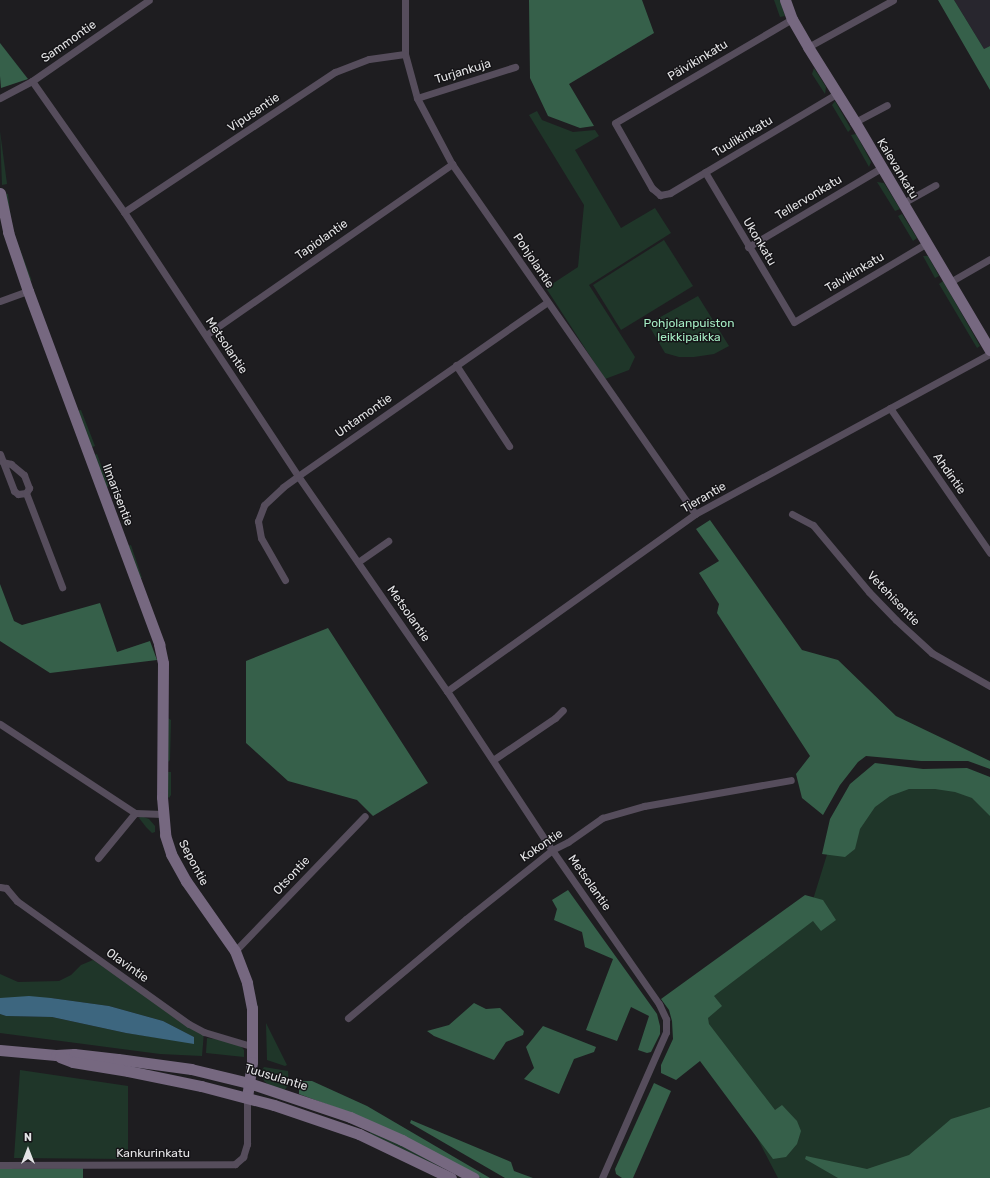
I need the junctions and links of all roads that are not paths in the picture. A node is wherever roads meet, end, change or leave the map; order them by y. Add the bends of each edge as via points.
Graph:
1 (149, 0) edge
2 (405, 0) edge
3 (786, 0) edge
4 (894, 0) edge
5 (792, 19) junction
6 (808, 47) junction
7 (405, 54) junction
8 (516, 67) dead end
9 (32, 81) junction
10 (836, 94) junction
11 (0, 98) edge
12 (417, 98) junction
13 (887, 105) dead end
14 (855, 122) junction
15 (452, 164) junction
16 (881, 168) junction
17 (705, 172) junction
18 (935, 185) dead end
19 (0, 193) edge
20 (660, 196) joint
21 (903, 203) junction
22 (124, 212) junction
23 (927, 243) junction
24 (748, 247) junction
25 (990, 259) edge
26 (950, 282) junction
27 (28, 291) junction
28 (0, 301) edge
29 (546, 302) junction
30 (794, 322) joint
31 (206, 335) junction
32 (990, 350) edge
33 (990, 354) edge
34 (456, 365) junction
35 (890, 408) junction
36 (509, 446) dead end
37 (0, 454) edge
38 (3, 462) junction
39 (298, 476) junction
40 (26, 493) junction
41 (695, 514) junction
42 (792, 514) dead end
43 (388, 541) dead end
44 (990, 553) edge
45 (358, 562) junction
46 (285, 580) dead end
47 (62, 587) dead end
48 (990, 686) edge
49 (447, 691) junction
50 (562, 710) dead end
51 (0, 724) edge
52 (493, 760) junction
53 (791, 780) dead end
54 (135, 813) junction
55 (162, 814) junction
56 (365, 816) dead end
57 (552, 850) junction
58 (98, 858) dead end
59 (0, 888) edge
60 (235, 951) junction
61 (348, 1018) dead end
62 (251, 1046) junction
63 (0, 1050) edge
64 (56, 1056) junction
65 (249, 1083) junction
66 (247, 1098) junction
67 (0, 1165) edge
68 (451, 1178) edge
69 (474, 1178) edge
70 (602, 1178) edge

1 - 9 street, Sammontie
2 - 7 street, Pohjolantie
3 - 5 street, Kalevankatu
4 - 6 street
5 - 6 street, Kalevankatu
5 - 20 street, Päivikinkatu via 615,123 652,188
6 - 10 street, Kalevankatu
7 - 12 street, Pohjolantie
7 - 22 street, Vipusentie via 369,59 335,72
8 - 12 street, Turjankuja
9 - 11 street, Sammontie
9 - 22 street, Metsolantie
10 - 14 street, Kalevankatu
10 - 17 street, Tuulikinkatu
12 - 15 street, Pohjolantie
13 - 14 street
14 - 16 street, Kalevankatu
15 - 29 street, Pohjolantie
15 - 31 street, Tapiolantie
16 - 21 street, Kalevankatu
16 - 24 street, Tellervonkatu
17 - 20 street, Tuulikinkatu via 670,193
17 - 24 street, Ukonkatu
18 - 21 street
19 - 27 street, Ilmarisentie via 8,232
21 - 23 street, Kalevankatu
22 - 31 street, Metsolantie
23 - 26 street, Kalevankatu
23 - 30 street, Talvikinkatu
24 - 30 street, Ukonkatu
25 - 26 street
26 - 32 street, Kalevankatu
27 - 28 street
27 - 55 street, Ilmarisentie via 159,644 163,663
29 - 34 street, Untamontie
29 - 41 street, Pohjolantie
31 - 39 street, Metsolantie
33 - 35 street, Tierantie
34 - 36 street
34 - 39 street, Untamontie
35 - 41 street, Tierantie
35 - 44 street, Ahdintie
37 - 38 street
38 - 40 street via 14,491 18,494
38 - 40 street via 24,475 29,488
39 - 45 street, Metsolantie
39 - 46 street, Untamontie via 264,506 258,521 261,538
40 - 47 street
41 - 49 street, Tierantie
42 - 48 street, Vetehisentie via 813,525 869,592 932,653
43 - 45 street
45 - 49 street, Metsolantie
49 - 52 street, Metsolantie
50 - 52 street via 555,718
51 - 54 street
52 - 57 street, Metsolantie
53 - 57 street, Kokontie via 621,811 602,818
54 - 55 street
54 - 58 street
55 - 60 street, Sepontie via 170,854 186,882
56 - 60 street, Otsontie
57 - 61 street, Kokontie via 466,918
57 - 70 street, Metsolantie via 646,984 666,1019 666,1032 650,1073
59 - 62 street, Olavintie via 6,888 17,901 189,1024 204,1032
60 - 62 street, Sepontie via 251,996
62 - 65 street, Sepontie
63 - 64 street, Tuusulantie
64 - 65 street, Tuusulantie via 74,1054 159,1064
64 - 66 street, Tuusulantie via 73,1062 128,1071
65 - 66 street, Sepontie
65 - 69 street, Tuusulantie via 350,1117 402,1140
66 - 67 street, Kankurinkatu via 248,1144 243,1157 236,1164
66 - 68 street, Tuusulantie via 359,1134

